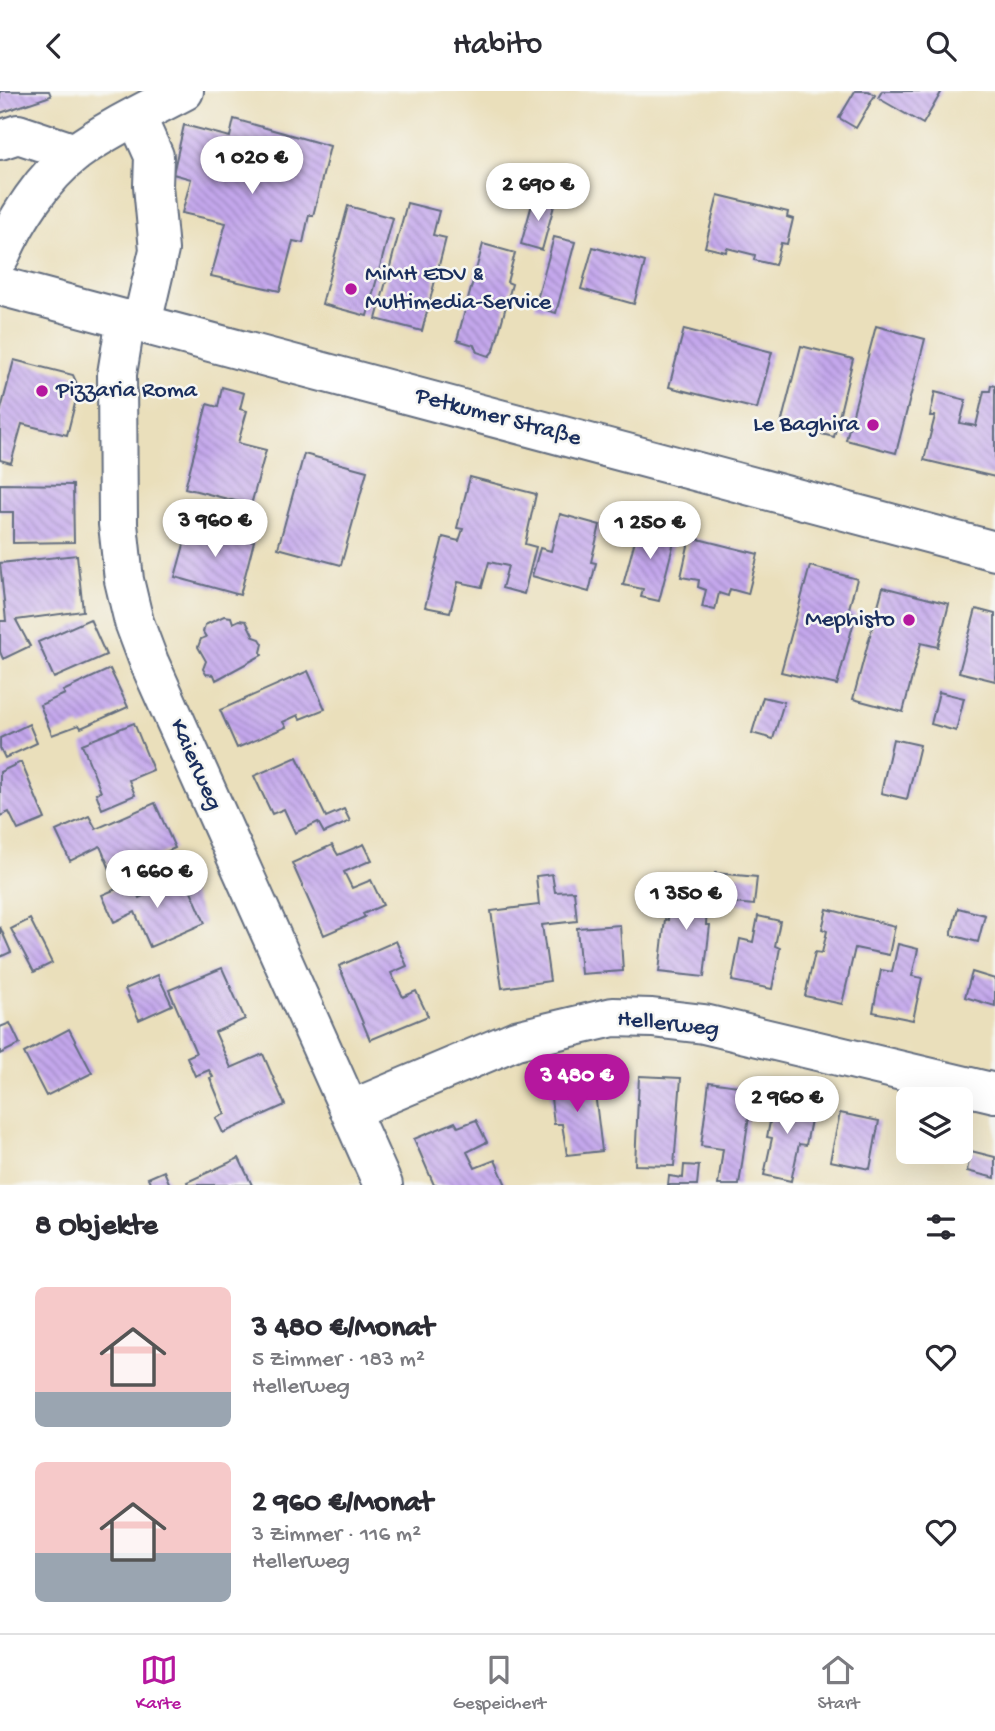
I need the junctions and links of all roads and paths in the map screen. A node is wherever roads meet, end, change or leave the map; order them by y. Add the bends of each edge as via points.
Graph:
1 (156, 101) edge
2 (0, 140) edge
3 (75, 153) junction
4 (0, 256) edge
5 (0, 286) edge
6 (134, 321) junction
7 (995, 551) edge
8 (995, 1093) edge
9 (350, 1110) junction
10 (383, 1185) edge

1 - 3 street
1 - 6 street, Kaierweg via 153,186 159,250
2 - 3 street via 18,134
3 - 4 street via 33,200
5 - 6 street, Petkumer Straße
6 - 7 street, Petkumer Straße
6 - 9 street, Kaierweg via 119,349 117,374 118,524 134,622
8 - 9 street, Hellerweg via 704,1024 612,1017 516,1040
9 - 10 street, Kaierweg

